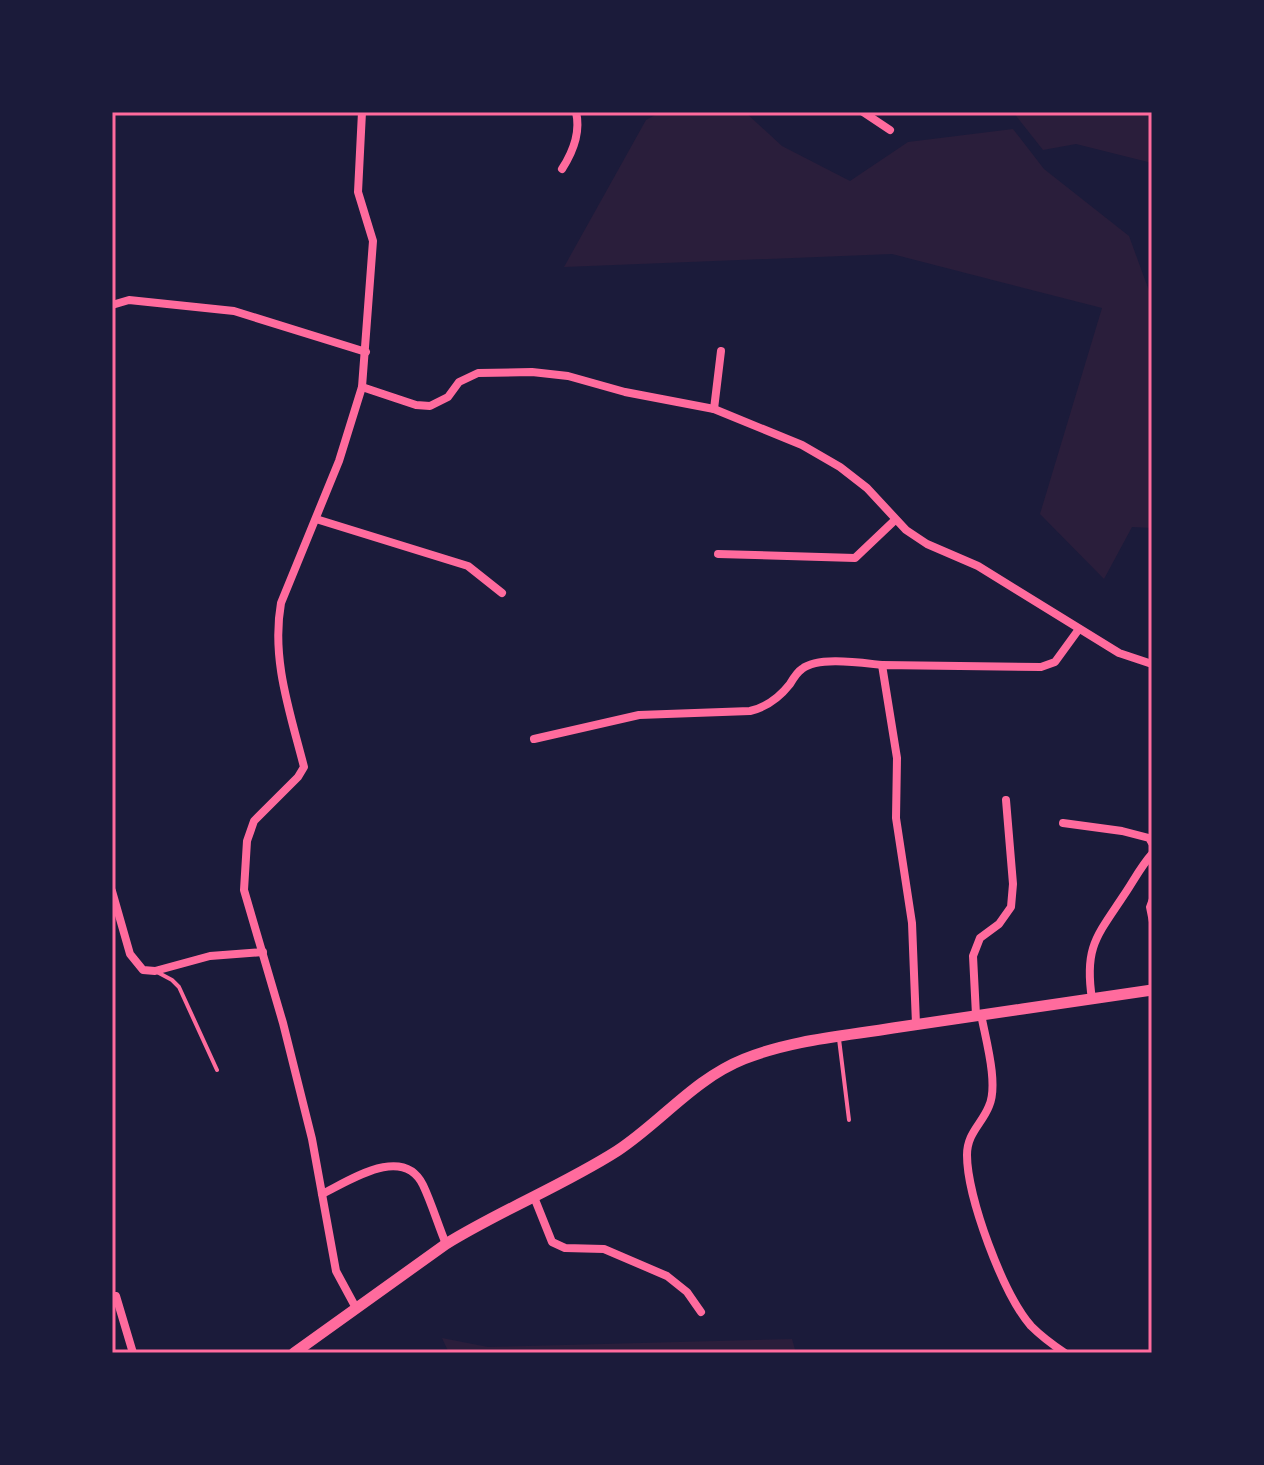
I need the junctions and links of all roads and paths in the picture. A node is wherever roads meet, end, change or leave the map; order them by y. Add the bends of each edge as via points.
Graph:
1 (362, 112) edge
2 (576, 112) edge
3 (863, 112) edge
4 (890, 130) dead end
5 (562, 169) dead end
6 (112, 305) edge
7 (721, 351) dead end
8 (366, 352) junction
9 (362, 387) junction
10 (714, 409) junction
11 (316, 519) junction
12 (895, 520) junction
13 (718, 554) dead end
14 (502, 593) dead end
15 (1079, 629) junction
16 (1152, 664) edge
17 (882, 665) junction
18 (534, 739) dead end
19 (1006, 800) dead end
20 (1063, 823) dead end
21 (1152, 843) edge
22 (1152, 854) edge
23 (112, 891) edge
24 (1152, 896) edge
25 (1152, 927) edge
26 (263, 952) junction
27 (155, 971) junction
28 (1152, 990) edge
29 (1092, 999) junction
30 (978, 1015) junction
31 (916, 1024) junction
32 (839, 1036) junction
33 (217, 1070) dead end
34 (849, 1120) dead end
35 (322, 1194) junction
36 (534, 1197) junction
37 (446, 1244) junction
38 (113, 1294) edge
39 (356, 1308) junction
40 (701, 1312) dead end
41 (133, 1353) edge
42 (295, 1353) edge
43 (1065, 1353) edge

1 - 8 street via 358,192 373,241
2 - 5 street via 579,125
3 - 4 street
6 - 8 street via 129,300 234,311
7 - 10 street
8 - 9 street
9 - 10 street via 430,406 478,373 532,372
9 - 11 street
10 - 12 street via 802,445 840,467
11 - 14 street via 468,566
11 - 26 street via 277,625 278,664 304,767 254,821 244,862 244,890
12 - 13 street via 855,558
12 - 15 street via 927,544 978,566
15 - 16 street via 1119,653
15 - 17 street via 1055,662 1041,667
17 - 18 street via 814,664 802,669 765,707 750,711 639,715
17 - 31 street via 897,758 896,818 912,923
19 - 30 street via 1011,907 980,938 973,956
20 - 21 street via 1122,831
22 - 29 street via 1095,940 1089,976
23 - 27 street via 130,954 143,970
24 - 25 lane
26 - 27 street via 210,956
26 - 35 street
27 - 33 lane via 179,987
28 - 29 main road
29 - 30 main road
30 - 31 main road
30 - 43 street via 992,1090 990,1105 970,1135 967,1155 980,1218 1019,1307 1031,1326
31 - 32 main road
32 - 34 lane
32 - 36 main road via 764,1052 720,1069 620,1149
35 - 37 street via 388,1165 408,1170 422,1183
35 - 39 street via 336,1271
36 - 37 main road
36 - 40 street via 552,1242 565,1248 604,1249 667,1276
37 - 39 main road
38 - 41 street
39 - 42 main road

